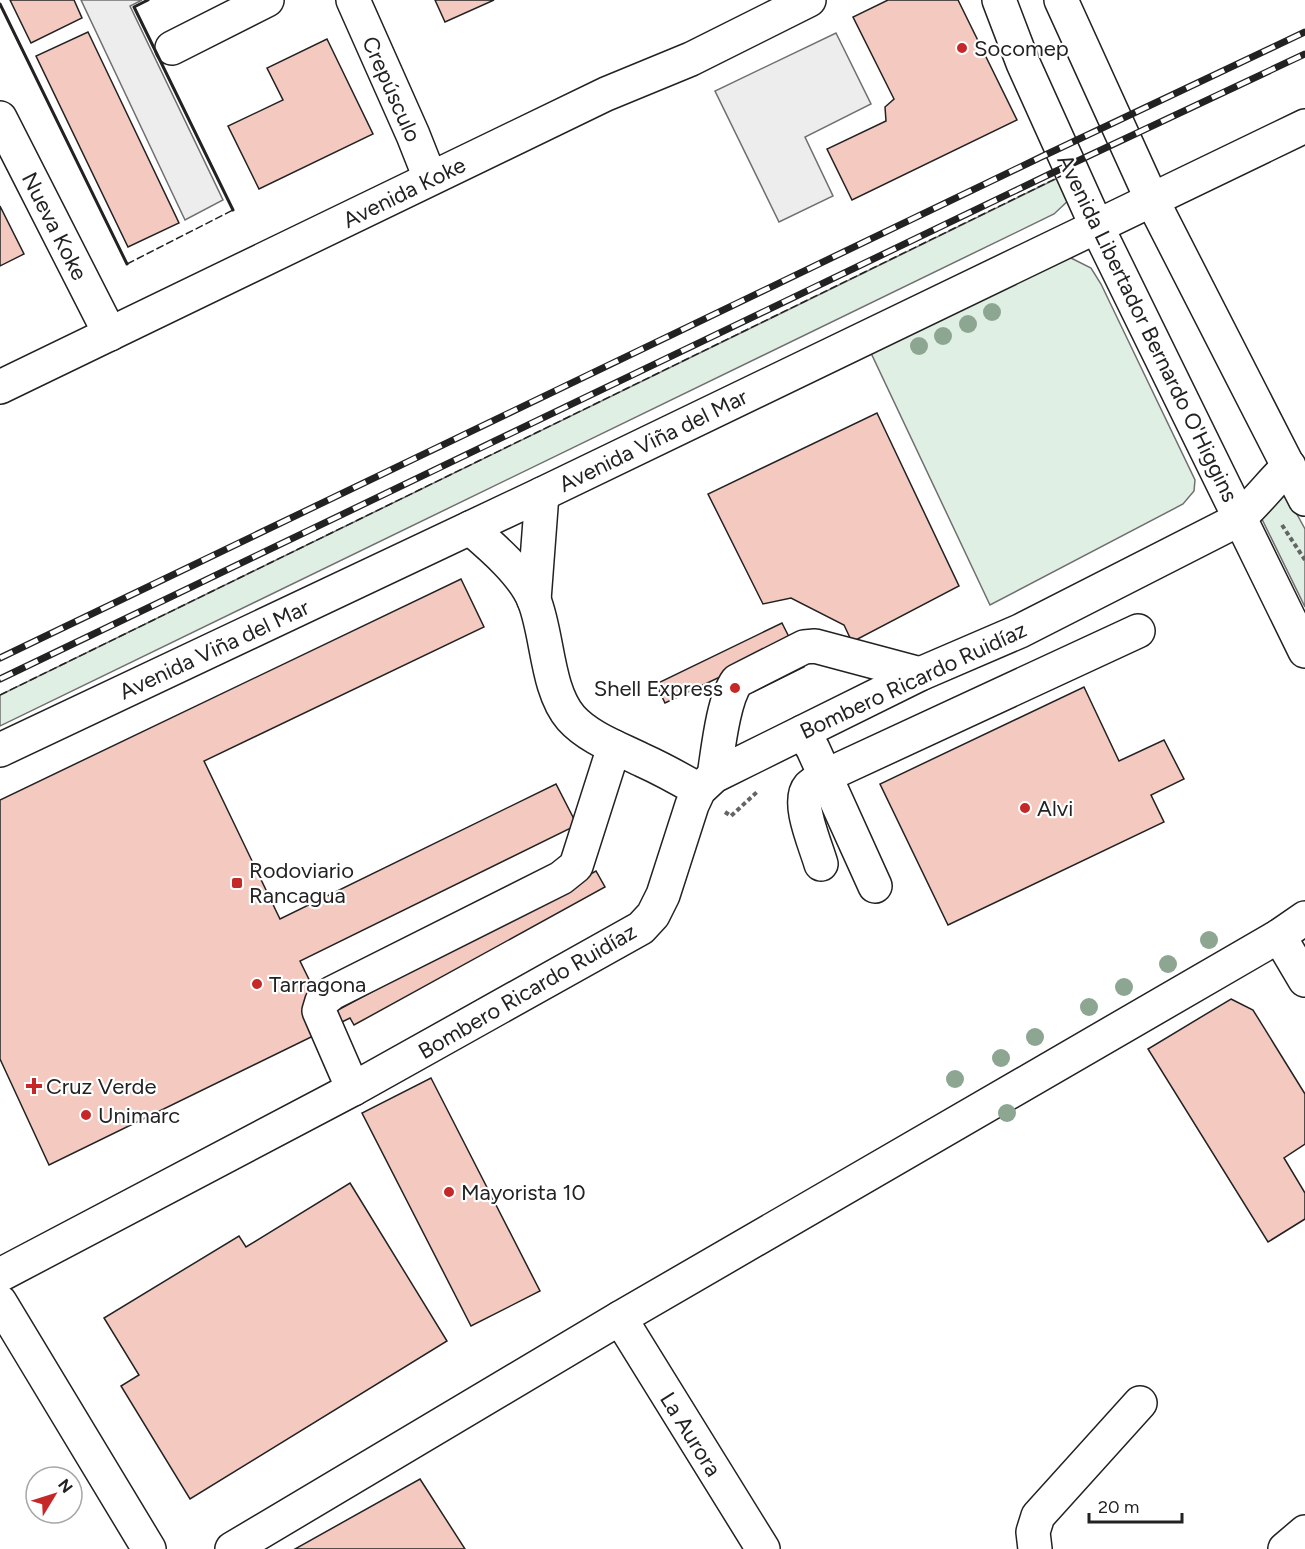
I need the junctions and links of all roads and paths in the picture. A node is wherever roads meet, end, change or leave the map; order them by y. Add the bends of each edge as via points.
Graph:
1 (267, 0) edge
2 (353, 0) edge
3 (809, 0) edge
4 (999, 0) edge
5 (1062, 0) edge
6 (172, 48) dead end
7 (0, 118) edge
8 (1305, 126) edge
9 (430, 178) junction
10 (1152, 200) junction
11 (1096, 227) junction
12 (110, 334) junction
13 (0, 387) edge
14 (1288, 466) junction
15 (542, 494) junction
16 (1305, 499) edge
17 (1240, 518) junction
18 (470, 528) junction
19 (534, 600) junction
20 (1138, 631) dead end
21 (1305, 651) edge
22 (920, 674) junction
23 (803, 732) junction
24 (614, 747) junction
25 (0, 750) edge
26 (825, 776) junction
27 (707, 783) junction
28 (821, 864) dead end
29 (875, 886) dead end
30 (1292, 927) edge
31 (1305, 980) edge
32 (353, 1089) junction
33 (0, 1275) edge
34 (0, 1302) edge
35 (620, 1318) junction
36 (1140, 1403) dead end
37 (1305, 1532) edge
38 (149, 1549) edge
39 (232, 1549) edge
40 (763, 1549) edge
41 (1035, 1549) edge
42 (1285, 1549) edge

1 - 6 street
2 - 9 street, Crepúsculo
3 - 9 street, Avenida Koke via 691,59 606,94
4 - 11 street, Avenida Libertador Bernardo O'Higgins
5 - 10 street
7 - 12 street, Nueva Koke
8 - 10 street, Avenida Viña del Mar
9 - 12 street, Avenida Koke
10 - 11 street, Avenida Viña del Mar
10 - 14 street
11 - 15 street, Avenida Viña del Mar
11 - 17 street, Avenida Libertador Bernardo O'Higgins
12 - 13 street, Avenida Koke
14 - 16 street
14 - 17 street
15 - 18 street, Avenida Viña del Mar
15 - 19 street
17 - 21 street, Avenida Libertador Bernardo O'Higgins
17 - 22 street, Bombero Ricardo Ruidíaz via 1020,631
18 - 19 street via 505,561
18 - 25 street, Avenida Viña del Mar
19 - 24 street via 561,701 571,718
20 - 26 street
22 - 23 street, Bombero Ricardo Ruidíaz
22 - 27 street via 841,653 727,711
23 - 26 street
23 - 27 street, Bombero Ricardo Ruidíaz
24 - 27 street
24 - 32 street via 576,866 561,878 322,1001 319,1011
26 - 28 street via 809,787 804,796
26 - 29 street
27 - 32 street, Bombero Ricardo Ruidíaz via 692,805 663,895 641,928
30 - 31 street
30 - 35 street
32 - 33 street, Bombero Ricardo Ruidíaz
34 - 38 street
35 - 39 street
35 - 40 street, La Aurora
36 - 41 street via 1038,1516 1033,1532
37 - 42 street

